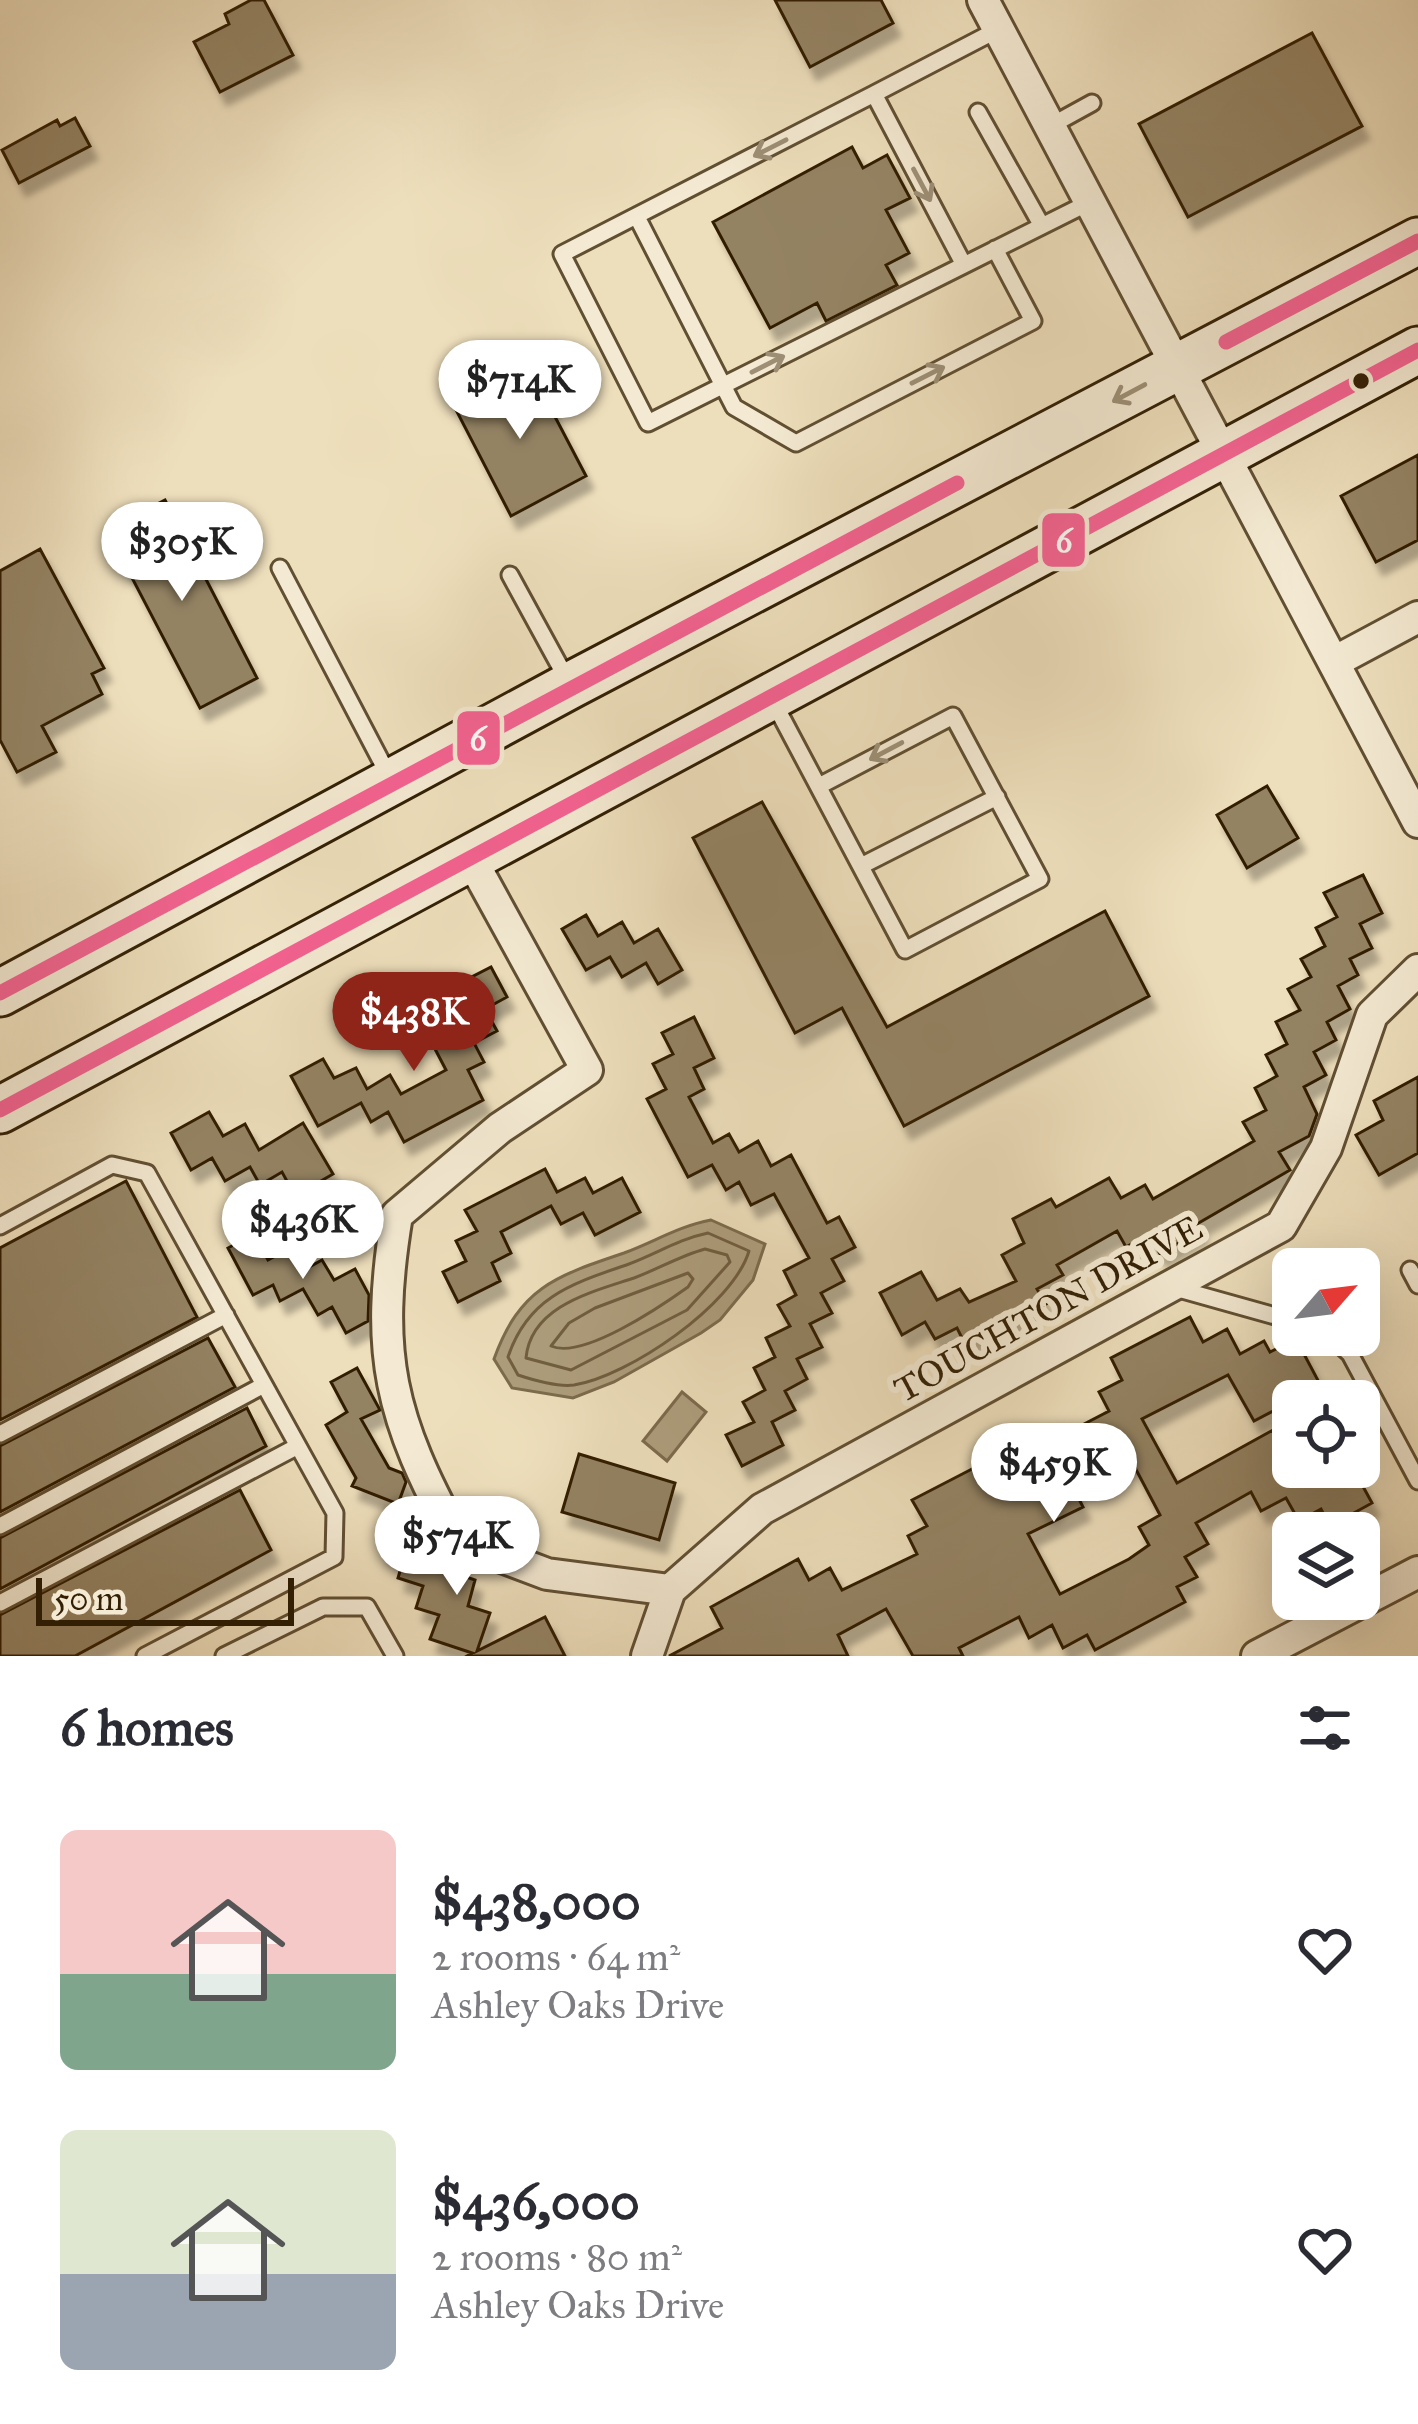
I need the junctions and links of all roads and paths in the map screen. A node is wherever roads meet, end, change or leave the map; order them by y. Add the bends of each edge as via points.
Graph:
1 (983, 0) edge
2 (999, 29) junction
3 (874, 94) junction
4 (1092, 103) dead end
5 (978, 112) dead end
6 (1052, 124) junction
7 (1092, 201) junction
8 (637, 217) junction
9 (1042, 226) junction
10 (1418, 241) edge
11 (995, 249) junction
12 (964, 265) junction
13 (1418, 350) edge
14 (1179, 366) junction
15 (723, 387) junction
16 (1224, 453) junction
17 (280, 568) dead end
18 (509, 575) dead end
19 (1418, 616) edge
20 (1334, 662) junction
21 (571, 685) junction
22 (771, 697) junction
23 (393, 784) junction
24 (819, 786) junction
25 (997, 797) junction
26 (1418, 822) edge
27 (471, 859) junction
28 (861, 866) junction
29 (1418, 970) edge
30 (0, 993) edge
31 (0, 1110) edge
32 (0, 1226) edge
33 (1173, 1287) junction
34 (226, 1315) junction
35 (1272, 1315) edge
36 (1351, 1356) edge
37 (264, 1385) junction
38 (0, 1434) edge
39 (298, 1446) junction
40 (1418, 1481) edge
41 (0, 1526) edge
42 (1418, 1572) edge
43 (670, 1590) junction
44 (0, 1603) edge
45 (145, 1656) edge
46 (224, 1656) edge
47 (395, 1656) edge
48 (647, 1656) edge
49 (1257, 1656) edge

1 - 2 street
2 - 3 lane
2 - 6 street
3 -> 8 lane
3 -> 12 lane
4 - 6 lane
5 - 9 lane
6 - 7 street
7 - 9 lane
7 - 14 street
8 - 15 lane
8 - 15 lane via 562,254 572,275 648,423
9 - 11 lane
10 - 14 main road
11 - 12 lane
15 -> 11 lane via 734,407 796,443 1033,320
15 -> 12 lane
13 - 16 main road
14 - 16 street
14 -> 21 main road
16 - 20 street
16 - 22 main road
17 - 23 lane
18 - 21 lane
19 - 20 street
20 - 26 street
21 - 23 main road
22 - 24 lane
22 - 27 main road
23 - 30 main road
25 -> 24 lane via 953,716
24 - 28 lane
25 - 28 lane
25 - 28 lane via 1040,879 905,950
27 - 31 main road
27 - 43 street via 587,1070 500,1128 397,1215 385,1288 387,1378 415,1463 457,1540 547,1574
29 - 33 street, TOUCHTON DRIVE via 1372,1015 1326,1148 1281,1226
32 - 34 lane via 112,1165 147,1174
33 - 35 lane
33 - 43 street, TOUCHTON DRIVE via 762,1508
34 - 37 lane
34 - 38 lane
36 - 40 lane
37 - 39 lane
37 - 41 lane
39 - 44 lane
39 - 45 lane via 335,1513 334,1557
42 - 49 street
43 - 48 street, TOUCHTON DRIVE
46 - 47 lane via 323,1607 367,1607

